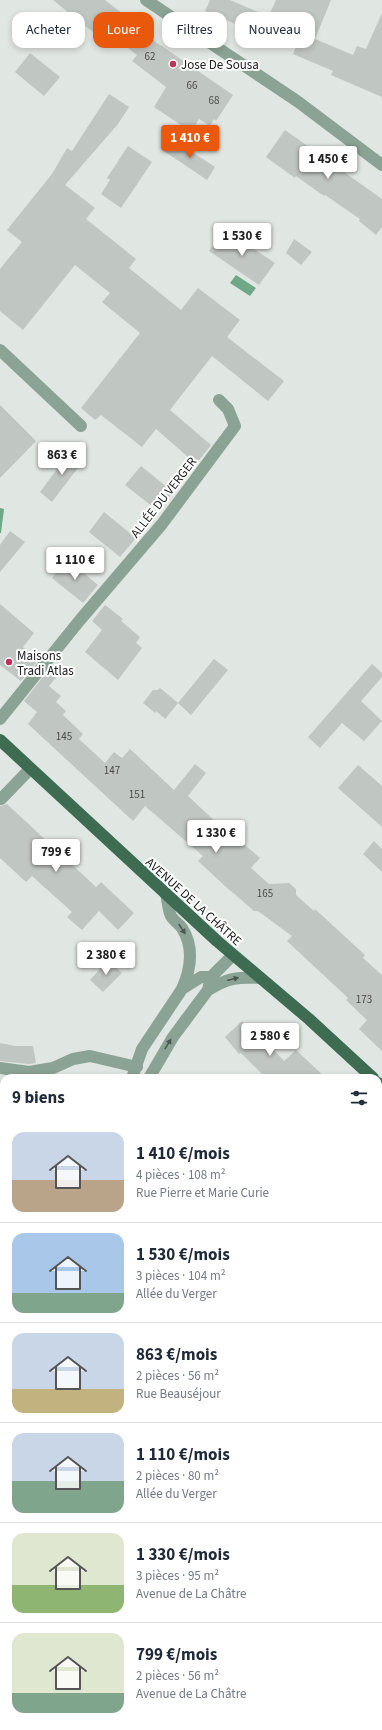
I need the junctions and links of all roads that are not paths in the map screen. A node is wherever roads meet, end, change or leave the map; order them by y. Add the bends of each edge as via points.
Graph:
1 (146, 0) edge
2 (382, 165) edge
3 (0, 350) edge
4 (219, 400) dead end
5 (81, 426) dead end
6 (0, 719) edge
7 (0, 740) edge
8 (30, 769) junction
9 (1, 799) dead end
10 (166, 894) junction
11 (233, 954) junction
12 (211, 977) junction
13 (260, 978) junction
14 (182, 989) junction
15 (208, 990) junction
16 (0, 1068) edge
17 (134, 1072) edge
18 (151, 1074) edge
19 (369, 1074) edge

1 - 2 street via 297,101
3 - 5 street
4 - 6 street, ALLÉE DU VERGER via 228,409 235,426 162,524
7 - 8 main road, AVENUE DE LA CHÂTRE
8 - 9 street
8 - 10 main road, AVENUE DE LA CHÂTRE
10 - 11 main road, AVENUE DE LA CHÂTRE
10 -> 14 street via 171,915 189,941 190,962
11 - 12 street
11 - 13 main road, AVENUE DE LA CHÂTRE
12 - 14 street via 201,976
12 - 15 street
15 -> 13 street via 235,977
13 - 19 main road, AVENUE DE LA CHÂTRE via 309,1018
14 - 17 street via 142,1049
18 -> 15 street via 173,1037
16 - 17 street via 29,1072 53,1068 73,1059 90,1056

